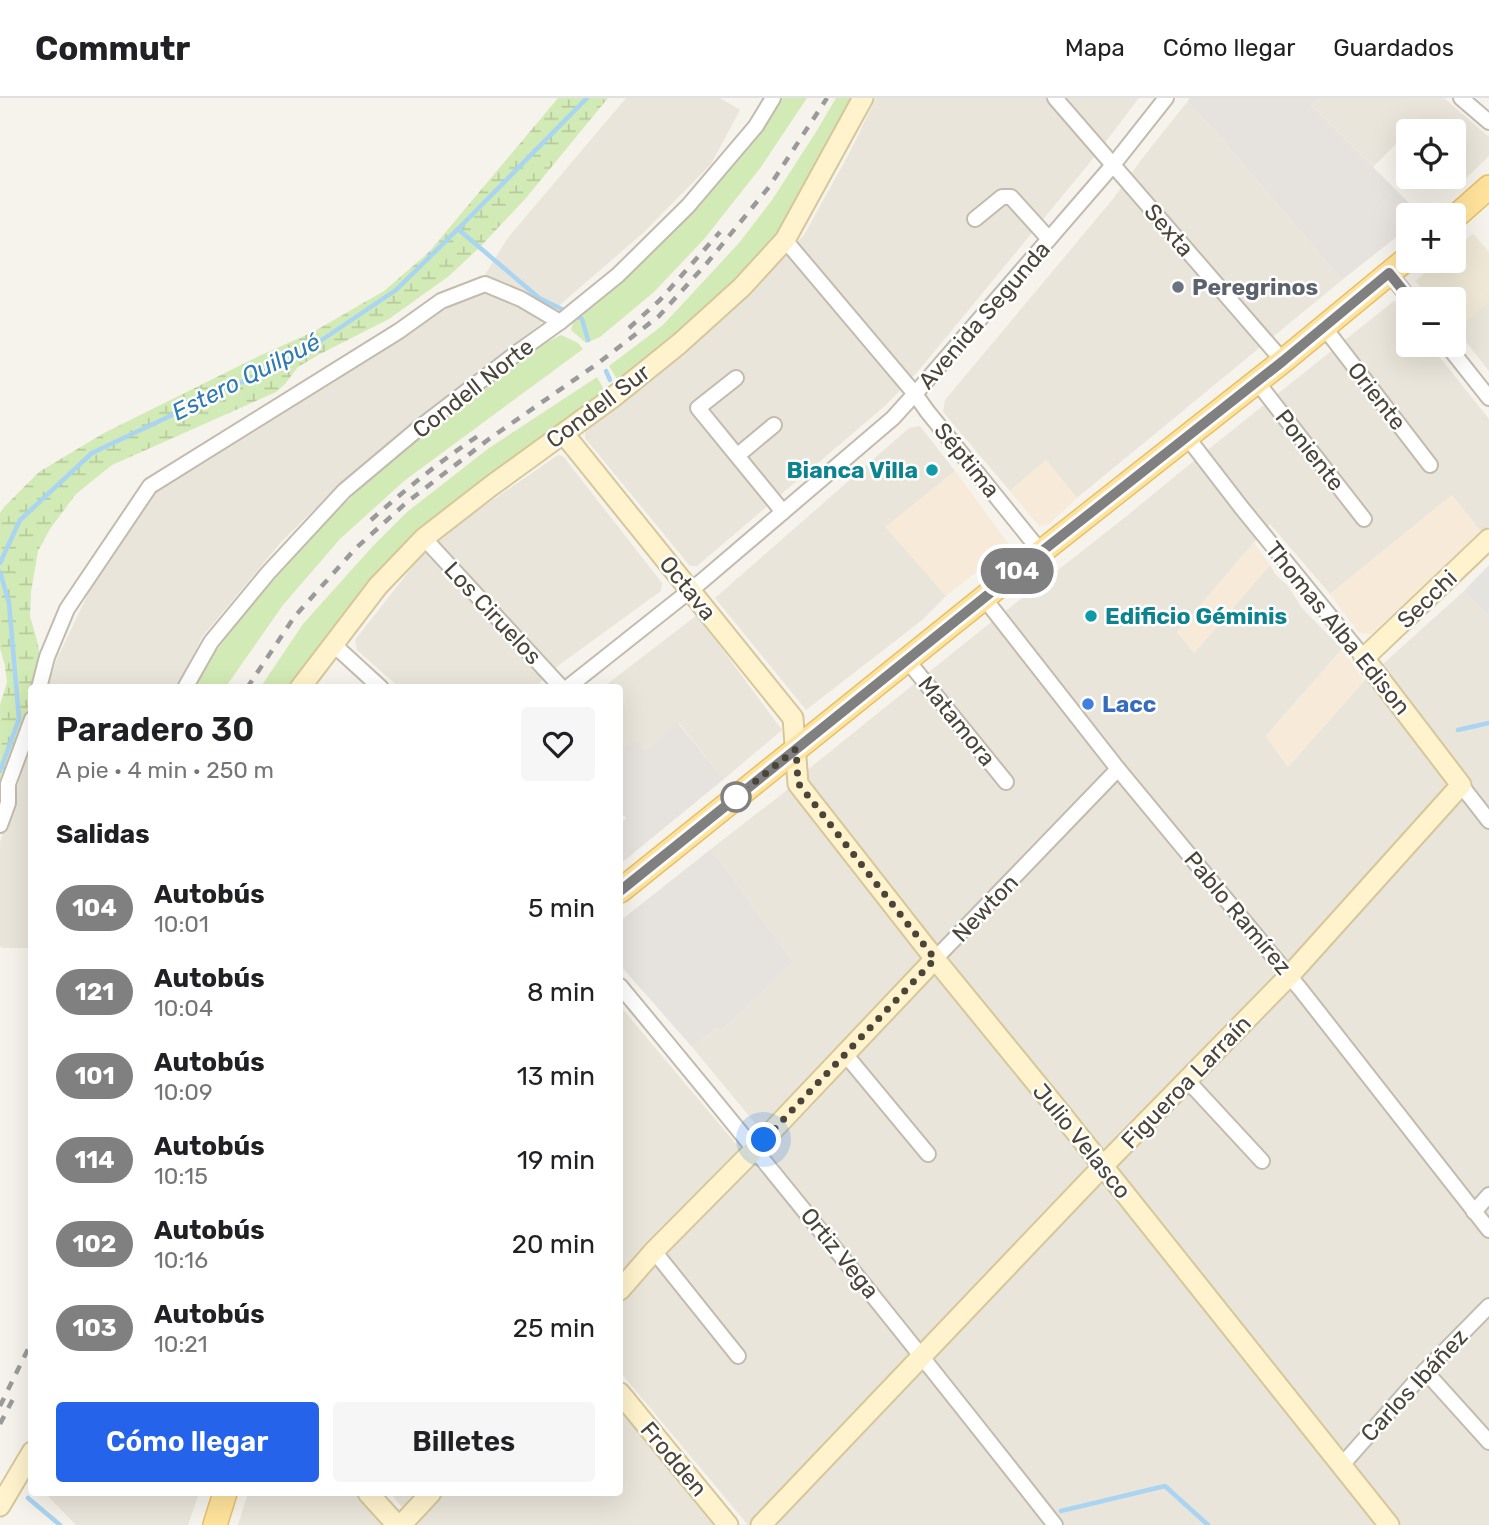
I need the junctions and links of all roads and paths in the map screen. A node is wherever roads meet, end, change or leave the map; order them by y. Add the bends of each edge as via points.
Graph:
1 (773, 98) edge
2 (863, 98) edge
3 (1055, 98) edge
4 (1166, 98) edge
5 (1461, 98) edge
6 (1489, 122) edge
7 (1113, 165) junction
8 (1489, 187) edge
9 (1466, 207) edge
10 (975, 219) dead end
11 (1049, 239) junction
12 (785, 240) junction
13 (1396, 267) edge
14 (1389, 273) junction
15 (1400, 287) edge
16 (560, 322) junction
17 (1324, 327) junction
18 (1457, 357) edge
19 (1283, 361) junction
20 (736, 378) dead end
21 (1257, 382) junction
22 (915, 394) junction
23 (1489, 398) edge
24 (774, 425) dead end
25 (564, 434) junction
26 (1187, 437) junction
27 (738, 455) junction
28 (1430, 465) dead end
29 (783, 512) junction
30 (1364, 519) dead end
31 (424, 538) junction
32 (1489, 539) edge
33 (1041, 552) junction
34 (690, 591) junction
35 (984, 598) junction
36 (333, 644) junction
37 (1364, 659) junction
38 (907, 660) junction
39 (40, 684) edge
40 (187, 684) edge
41 (303, 684) edge
42 (377, 684) edge
43 (560, 684) edge
44 (569, 684) edge
45 (28, 730) edge
46 (796, 749) junction
47 (1118, 769) junction
48 (1006, 782) dead end
49 (1461, 785) junction
50 (1489, 821) edge
51 (0, 825) edge
52 (623, 889) edge
53 (935, 959) junction
54 (1290, 975) junction
55 (623, 990) edge
56 (845, 1055) junction
57 (1187, 1080) junction
58 (755, 1149) junction
59 (928, 1154) dead end
60 (1262, 1161) dead end
61 (1103, 1167) junction
62 (1489, 1195) edge
63 (1474, 1212) junction
64 (1489, 1230) edge
65 (654, 1251) junction
66 (623, 1287) edge
67 (1489, 1306) edge
68 (738, 1356) dead end
69 (922, 1356) junction
70 (1425, 1371) junction
71 (623, 1397) edge
72 (1489, 1442) edge
73 (28, 1459) edge
74 (1341, 1466) junction
75 (224, 1496) edge
76 (371, 1496) edge
77 (428, 1496) edge
78 (0, 1506) edge
79 (215, 1525) edge
80 (399, 1525) edge
81 (729, 1525) edge
82 (761, 1525) edge
83 (1055, 1525) edge
84 (1389, 1525) edge

1 - 16 street, Condell Norte via 756,127 688,206 618,275
2 - 12 street, Condell Sur
3 - 7 street, Sexta
4 - 7 street, Avenida Segunda
5 - 6 street
7 - 11 street, Avenida Segunda
7 - 19 street, Sexta
8 - 9 main road
10 - 11 street via 1008,196
11 - 22 street, Avenida Segunda
12 - 22 street, Séptima
12 - 25 street, Condell Sur via 679,344
13 - 14 main road
14 - 15 street
14 - 17 main road
16 - 39 street via 485,284 440,301 150,486 67,609
16 - 40 street, Condell Norte via 344,491 211,642
17 - 19 main road
17 - 28 street, Oriente
18 - 23 street
19 - 21 main road
20 - 27 street via 698,408
21 - 26 main road
21 - 30 street, Poniente
22 - 29 street, Avenida Segunda
22 - 33 street, Séptima
24 - 27 street
25 - 31 street, Condell Sur
25 - 34 street, Octava
26 - 33 main road
26 - 37 street, Thomas Alba Edison
27 - 29 street
29 - 34 street, Avenida Segunda
31 - 36 street, Condell Sur via 377,586
31 - 43 street, Los Ciruelos
32 - 37 street, Secchi
33 - 35 main road
34 - 44 street, Avenida Segunda
34 - 46 street, Octava via 793,718
35 - 38 main road
35 - 47 street, Pablo Ramírez
36 - 41 street, Condell Sur
36 - 42 street
37 - 49 street, Thomas Alba Edison
38 - 46 main road
38 - 48 street, Matamora
45 - 51 street via 8,784 8,803
46 - 52 main road
46 - 53 street, Julio Velasco via 798,783
47 - 53 street, Newton
47 - 54 street, Pablo Ramírez
49 - 50 street, Thomas Alba Edison
49 - 54 street, Figueroa Larraín
53 - 56 street, Newton
53 - 61 street, Julio Velasco
54 - 57 street, Figueroa Larraín
54 - 63 street, Pablo Ramírez
55 - 58 street, Ortiz Vega
56 - 58 street, Newton
56 - 59 street
57 - 60 street
57 - 61 street, Figueroa Larraín
58 - 65 street, Newton
58 - 69 street, Ortiz Vega
61 - 69 street, Figueroa Larraín
61 - 74 street, Julio Velasco
62 - 63 street
63 - 64 street, Pablo Ramírez
65 - 66 street, Newton
65 - 68 street
67 - 70 street, Carlos Ibáñez
69 - 82 street, Figueroa Larraín
69 - 83 street, Ortiz Vega
70 - 72 street
70 - 74 street, Carlos Ibáñez
71 - 81 street, Frodden
73 - 78 street
74 - 84 street, Julio Velasco
75 - 79 main road
76 - 80 street
77 - 80 street

